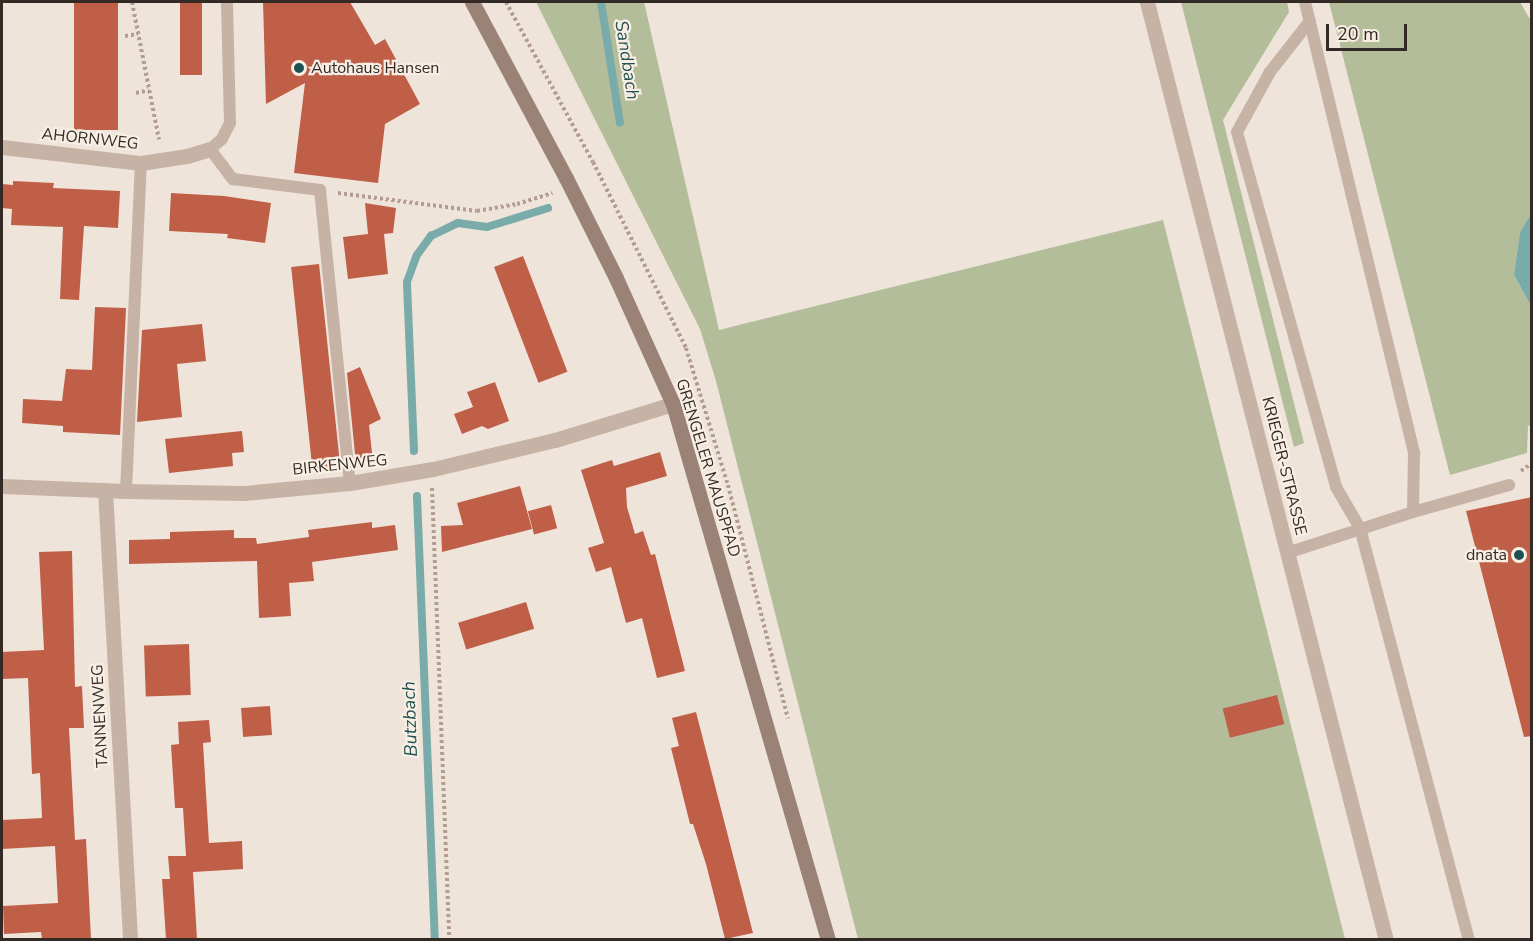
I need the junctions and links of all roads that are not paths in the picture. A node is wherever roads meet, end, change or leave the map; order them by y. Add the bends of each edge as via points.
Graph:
1 (227, 2) edge
2 (472, 2) edge
3 (1147, 2) edge
4 (1305, 2) edge
5 (1311, 21) junction
6 (2, 147) edge
7 (210, 149) junction
8 (141, 163) junction
9 (673, 404) junction
10 (350, 483) junction
11 (1509, 485) dead end
12 (2, 486) edge
13 (105, 490) junction
14 (126, 491) junction
15 (1413, 512) junction
16 (1360, 528) junction
17 (1287, 553) junction
18 (130, 939) edge
19 (828, 939) edge
20 (1386, 939) edge
21 (1469, 939) edge

1 - 7 lane via 230,123 222,139
2 - 9 main road, GRENGELER MAUSPFAD via 616,278
3 - 17 street, KRIEGER-STRASSE
4 - 5 lane
5 - 15 lane via 1414,454
5 - 16 lane via 1270,72 1238,132 1336,487
6 - 8 street, AHORNWEG
7 - 8 street, AHORNWEG
7 - 10 lane via 233,179 320,190
8 - 14 lane
9 - 10 street, BIRKENWEG via 555,440 433,469
9 - 19 main road, GRENGELER MAUSPFAD
10 - 14 street, BIRKENWEG via 244,493
11 - 15 lane
12 - 13 street, BIRKENWEG
13 - 14 street, BIRKENWEG
13 - 18 street, TANNENWEG
15 - 16 lane
16 - 17 lane
16 - 21 lane
17 - 20 street, KRIEGER-STRASSE

